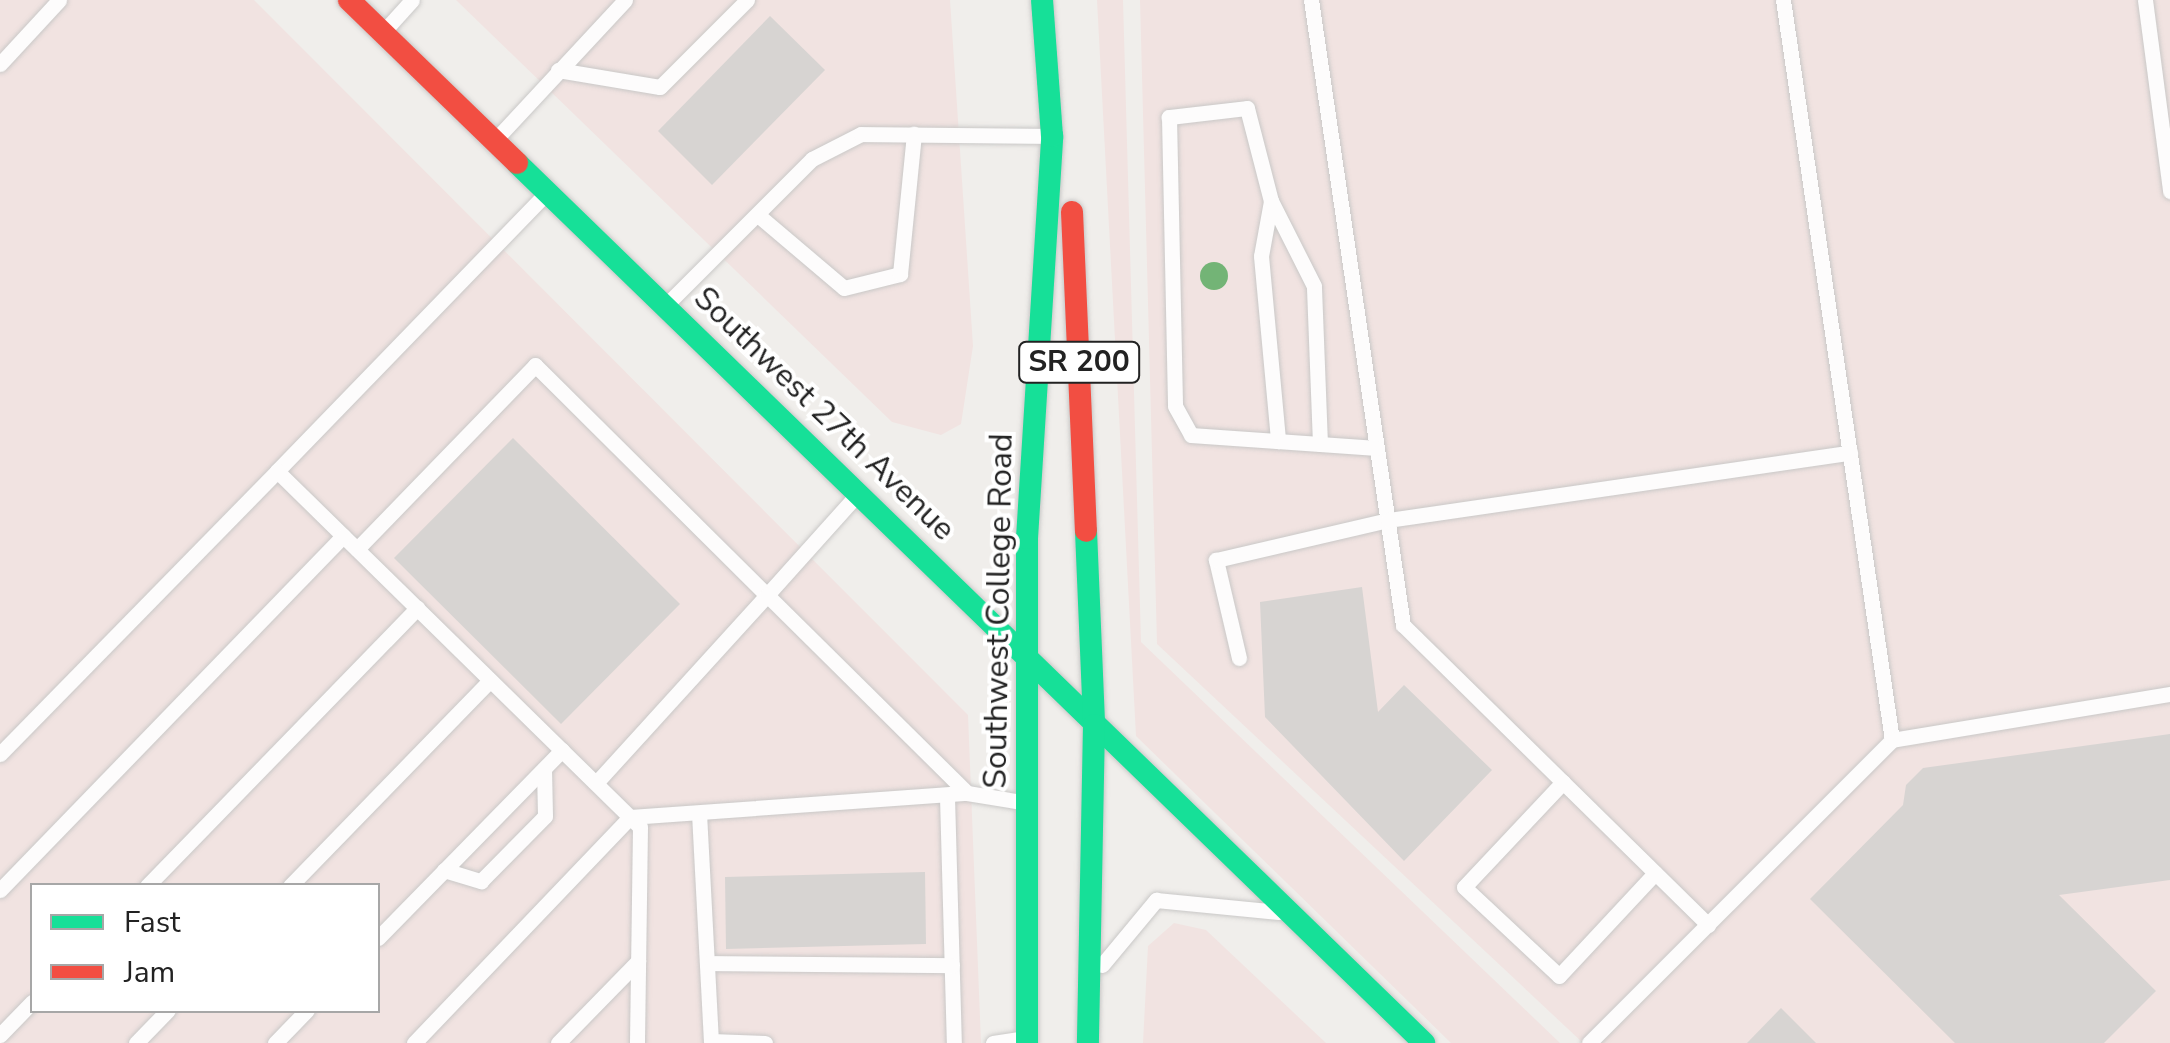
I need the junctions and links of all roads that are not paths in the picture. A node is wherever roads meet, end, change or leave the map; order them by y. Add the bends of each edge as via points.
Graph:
1 (59, 0) edge
2 (348, 0) edge
3 (412, 0) edge
4 (625, 0) edge
5 (747, 0) edge
6 (1042, 0) edge
7 (1064, 0) edge
8 (1311, 0) edge
9 (1783, 0) edge
10 (2145, 0) edge
11 (382, 33) junction
12 (0, 64) edge
13 (558, 70) junction
14 (914, 134) junction
15 (1052, 136) junction
16 (494, 141) junction
17 (2170, 191) edge
18 (547, 192) junction
19 (1271, 201) junction
20 (759, 216) junction
21 (665, 306) junction
22 (1278, 441) junction
23 (1320, 444) junction
24 (1377, 448) junction
25 (1850, 452) junction
26 (277, 471) junction
27 (859, 493) junction
28 (1388, 520) junction
29 (343, 536) junction
30 (356, 549) junction
31 (766, 595) junction
32 (417, 608) junction
33 (1239, 658) dead end
34 (1029, 660) junction
35 (490, 680) junction
36 (2170, 694) edge
37 (1094, 724) junction
38 (1892, 740) junction
39 (562, 750) junction
40 (0, 754) edge
41 (544, 769) junction
42 (1563, 782) junction
43 (596, 784) junction
44 (967, 793) junction
45 (947, 797) junction
46 (1030, 803) junction
47 (699, 813) junction
48 (630, 817) junction
49 (444, 870) junction
50 (1655, 874) junction
51 (149, 883) edge
52 (293, 883) edge
53 (0, 890) edge
54 (1292, 914) junction
55 (1708, 924) junction
56 (380, 936) edge
57 (638, 961) junction
58 (708, 963) junction
59 (952, 965) junction
60 (1090, 979) junction
61 (30, 1004) edge
62 (165, 1013) edge
63 (304, 1013) edge
64 (0, 1036) edge
65 (1028, 1040) edge
66 (711, 1041) edge
67 (1421, 1042) edge
68 (136, 1043) edge
69 (275, 1043) edge
70 (414, 1043) edge
71 (558, 1043) edge
72 (637, 1043) edge
73 (765, 1043) edge
74 (954, 1043) edge
75 (993, 1043) edge
76 (1088, 1043) edge
77 (1590, 1043) edge

1 - 12 lane
2 - 11 main road, Southwest 27th Avenue
3 - 11 lane
4 - 13 lane
5 - 13 lane via 660,88
6 - 15 main road, Southwest College Road / SR 200
7 - 37 main road, SR 200
8 - 24 lane
9 - 25 lane
10 - 17 lane
11 - 16 main road, Southwest 27th Avenue
13 - 16 lane
14 - 15 lane
14 - 20 lane via 861,134 812,159
14 - 20 lane via 900,274 844,288
15 - 34 main road, Southwest College Road / SR 200 via 1027,538
16 - 18 main road, Southwest 27th Avenue
18 - 21 main road, Southwest 27th Avenue
18 - 26 lane
19 - 22 lane via 1261,256
19 - 22 lane via 1247,108 1169,117 1175,406 1191,435
19 - 23 lane via 1314,286
20 - 21 lane
21 - 27 main road, Southwest 27th Avenue
22 - 23 lane
23 - 24 lane
24 - 28 lane
25 - 28 lane
25 - 38 lane
26 - 29 lane
26 - 40 lane
27 - 31 lane
27 - 34 main road, Southwest 27th Avenue
28 - 33 lane via 1216,560
28 - 42 lane via 1403,624
29 - 30 lane
29 - 53 lane
30 - 31 lane via 536,364
30 - 32 lane
31 - 43 lane
31 - 44 lane
32 - 35 lane
32 - 51 lane
34 - 37 main road, Southwest 27th Avenue
34 - 46 main road, Southwest College Road / SR 200
35 - 39 lane
35 - 52 lane
36 - 38 lane
37 - 54 main road, Southwest 27th Avenue
37 - 60 main road, SR 200
38 - 55 lane
39 - 41 lane
39 - 43 lane
41 - 49 lane
41 - 49 lane via 545,816 481,881
42 - 50 lane
42 - 50 lane via 1464,887 1558,976
43 - 48 lane
44 - 45 lane
44 - 46 lane
45 - 47 lane
45 - 59 lane
46 - 65 main road, Southwest College Road / SR 200
47 - 48 lane
47 - 58 lane
48 - 57 lane via 640,827
48 - 70 lane
49 - 56 lane
50 - 55 lane
54 - 60 lane via 1156,900
54 - 67 main road, Southwest 27th Avenue
55 - 77 lane
57 - 71 lane
57 - 72 lane
58 - 59 lane
58 - 66 lane
59 - 74 lane
60 - 76 main road, SR 200
61 - 64 lane
62 - 68 lane
63 - 69 lane
65 - 75 lane
66 - 73 lane

